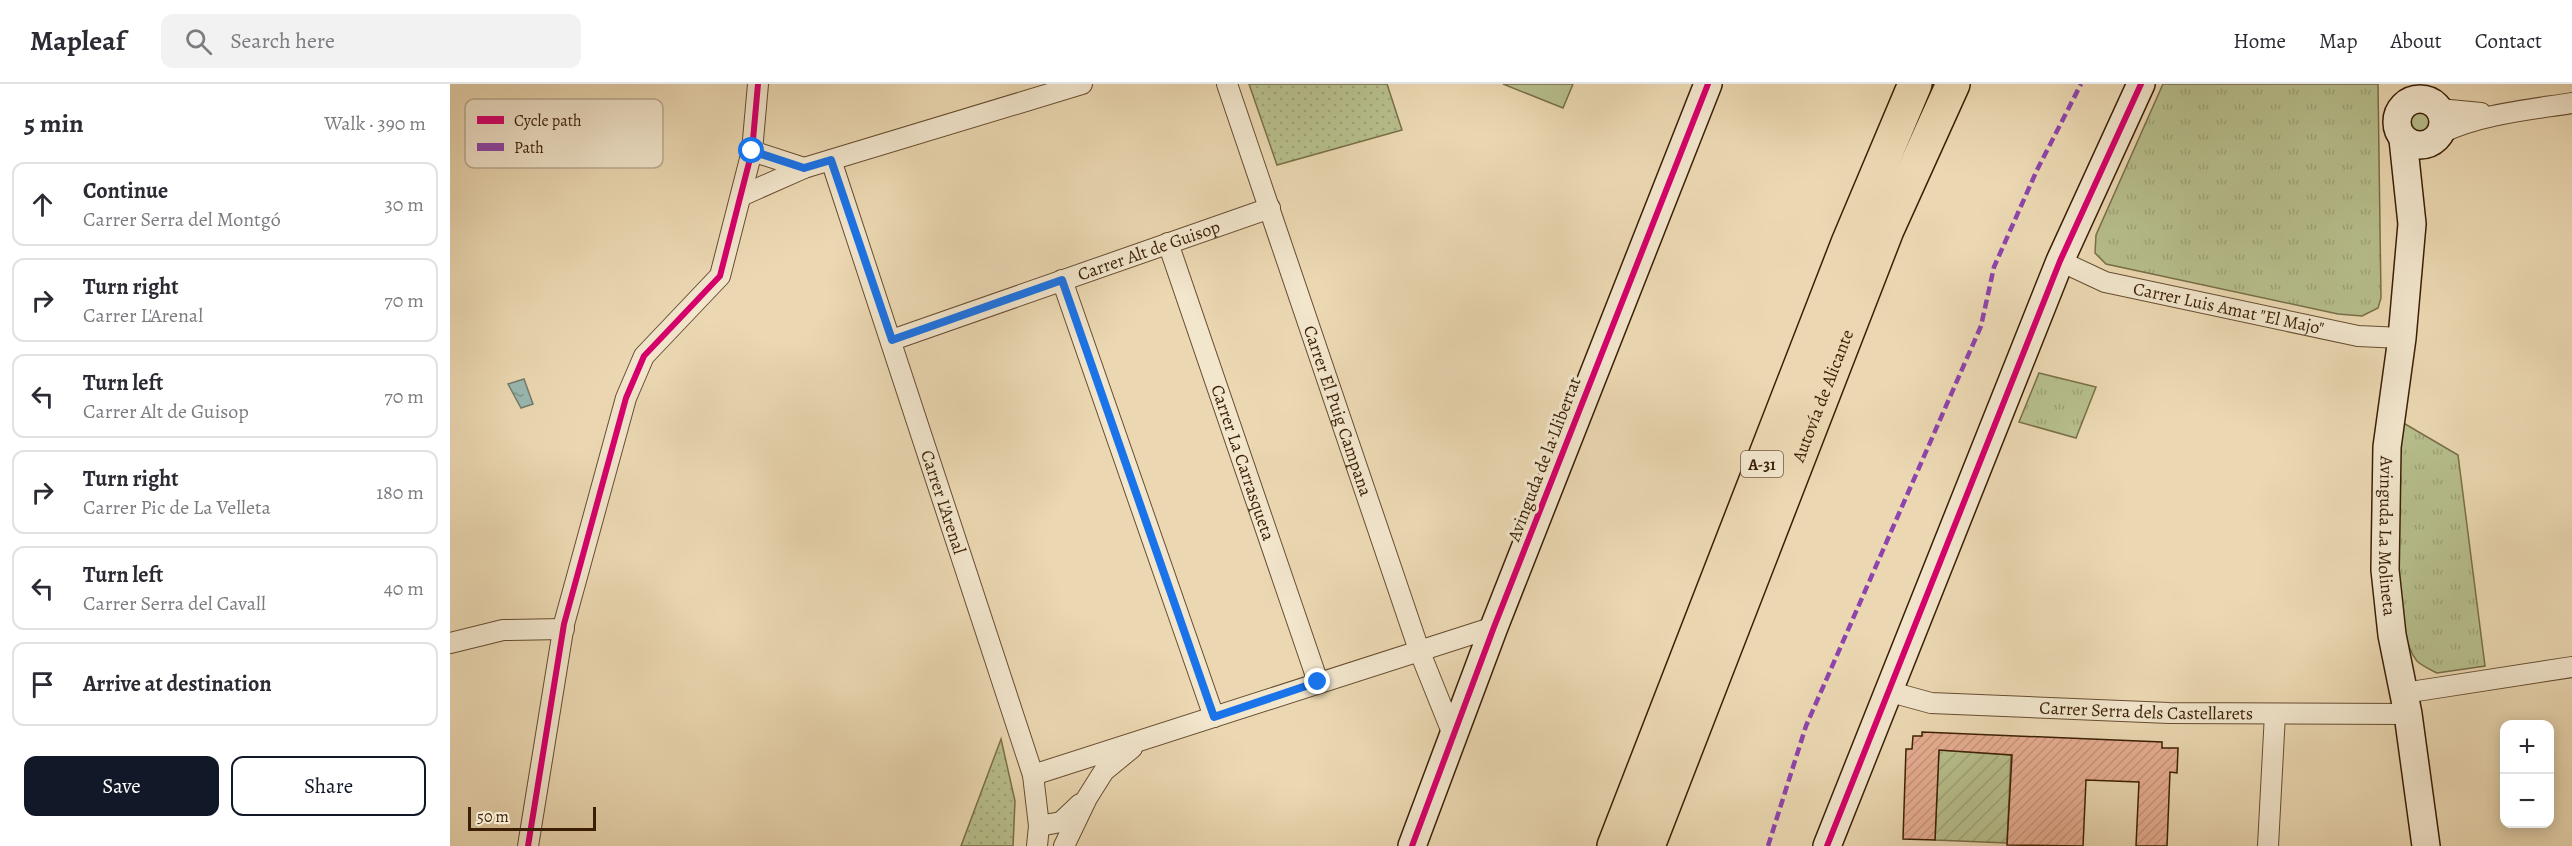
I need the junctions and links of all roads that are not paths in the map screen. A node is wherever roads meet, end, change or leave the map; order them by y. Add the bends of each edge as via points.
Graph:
1 (758, 84) edge
2 (1082, 84) edge
3 (1227, 84) edge
4 (1708, 84) edge
5 (1915, 84) edge
6 (1953, 84) edge
7 (2141, 84) edge
8 (2402, 95) edge
9 (2572, 103) edge
10 (2433, 113) edge
11 (2403, 139) junction
12 (752, 151) junction
13 (831, 160) junction
14 (804, 168) junction
15 (741, 196) junction
16 (1270, 208) junction
17 (2412, 224) junction
18 (1168, 243) junction
19 (2060, 261) junction
20 (1062, 280) junction
21 (2402, 338) junction
22 (892, 340) junction
23 (1494, 627) junction
24 (564, 629) junction
25 (450, 643) edge
26 (1419, 650) junction
27 (2572, 667) edge
28 (1318, 682) junction
29 (1887, 691) junction
30 (2406, 704) junction
31 (2275, 714) junction
32 (1214, 717) junction
33 (1454, 737) junction
34 (1141, 741) junction
35 (1033, 775) junction
36 (1087, 798) junction
37 (1039, 826) junction
38 (528, 846) edge
39 (1037, 846) edge
40 (1064, 846) edge
41 (1412, 846) edge
42 (1614, 846) edge
43 (1648, 846) edge
44 (1827, 846) edge
45 (2268, 846) edge
46 (2426, 846) edge

1 - 12 street
2 - 13 street
3 - 16 street, Carrer El Puig Campana
4 - 23 street, Avinguda de la Llibertat
5 - 42 highway, Autovía de Alicante / A-31 via 1848,243
6 - 43 highway, Autovía de Alicante / A-31 via 1887,230
7 - 19 street
8 - 10 street via 2420,98
8 - 11 street via 2397,129
9 - 10 street via 2463,123
10 - 11 street via 2426,145 2414,145
10 - 17 street, Avinguda La Molineta
11 - 17 street, Avinguda La Molineta
12 - 14 street
12 - 15 street
13 - 14 street
13 - 22 street, Carrer L'Arenal
14 - 15 street
15 - 24 street via 720,276 644,356 626,399
16 - 18 street, Carrer Alt de Guisop
16 - 26 street, Carrer El Puig Campana
17 - 21 street, Avinguda La Molineta
18 - 20 street, Carrer Alt de Guisop
18 - 28 street, Carrer La Carrasqueta
19 - 21 street, Carrer Luis Amat "El Majo" via 2105,282 2358,336
19 - 29 street
20 - 22 street, Carrer Alt de Guisop
20 - 32 street
21 - 30 street, Avinguda La Molineta via 2387,447 2385,570 2392,635
22 - 35 street, Carrer L'Arenal
23 - 26 street
23 - 33 street, Avinguda de la Llibertat
24 - 25 street via 503,630
24 - 38 street
26 - 28 street
26 - 33 street, Carrer El Puig Campana
27 - 30 street, Carrer Serra dels Castellarets
28 - 32 street
29 - 31 street, Carrer Serra dels Castellarets via 1931,703
29 - 44 street
30 - 31 street, Carrer Serra dels Castellarets
30 - 46 street, Avinguda La Molineta
31 - 45 street
32 - 34 street
33 - 41 street, Avinguda de la Llibertat
34 - 35 street
34 - 36 street via 1104,771
35 - 37 street, Carrer L'Arenal
36 - 37 street via 1060,822
36 - 40 street
37 - 39 street, Carrer L'Arenal

